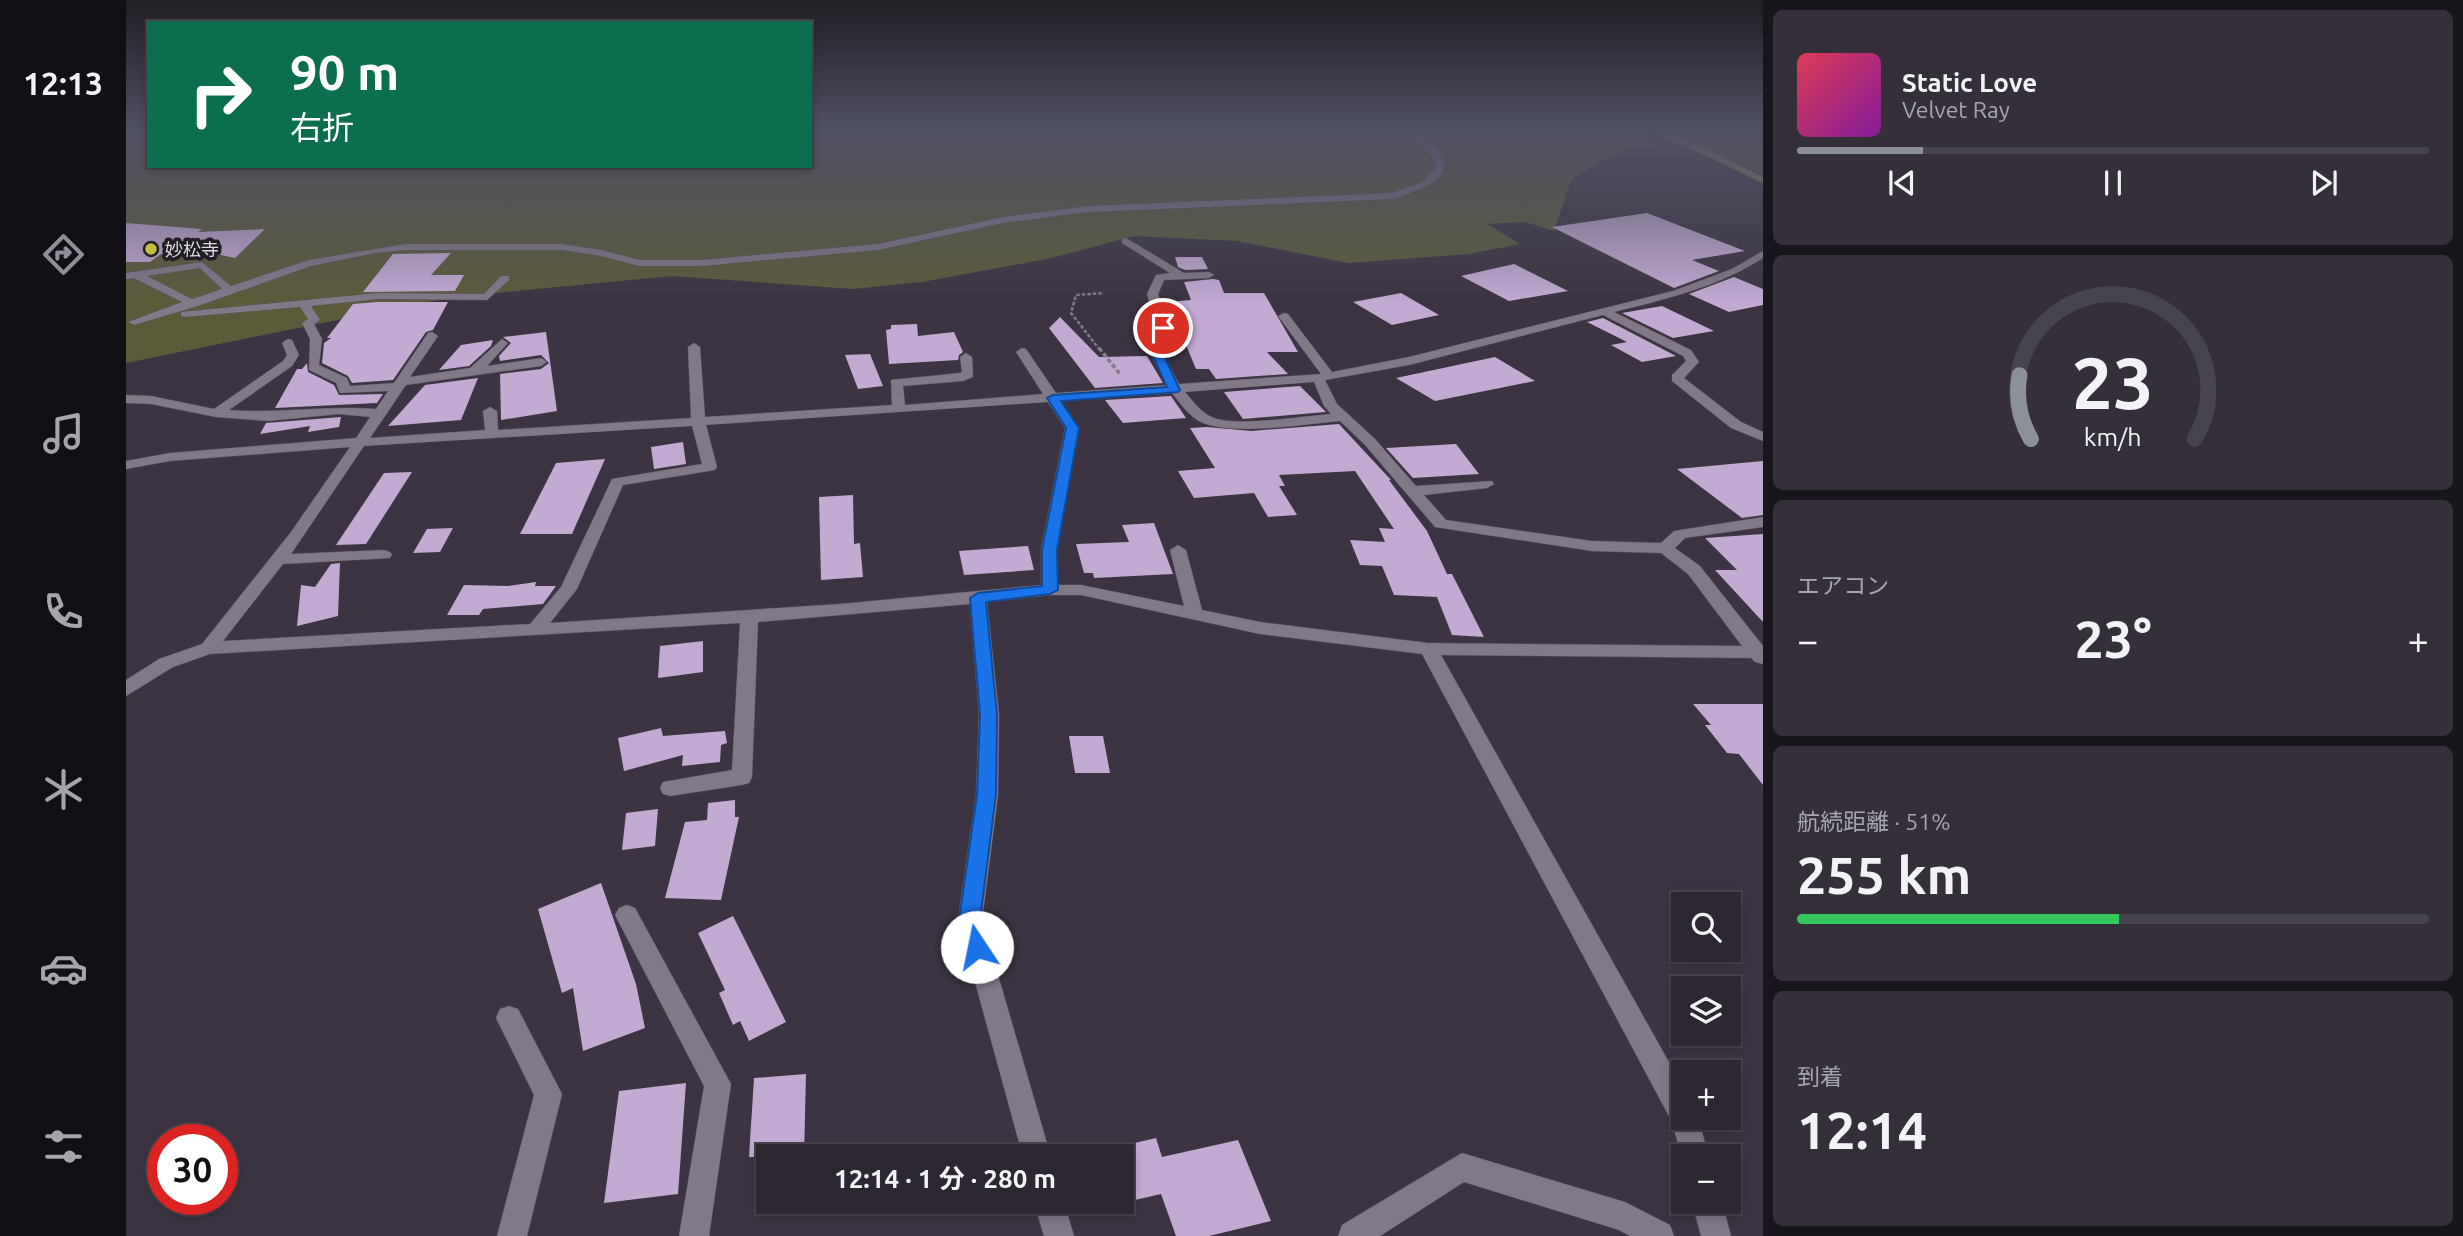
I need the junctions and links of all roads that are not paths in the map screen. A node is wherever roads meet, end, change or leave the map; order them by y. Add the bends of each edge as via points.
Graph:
1 (1417, 188) edge
2 (1126, 241) dead end
3 (1763, 254) edge
4 (1763, 266) edge
5 (1736, 271) junction
6 (1180, 275) junction
7 (1209, 275) dead end
8 (132, 276) edge
9 (505, 278) dead end
10 (231, 291) junction
11 (304, 303) junction
12 (194, 304) junction
13 (1603, 311) junction
14 (1284, 316) dead end
15 (130, 323) edge
16 (432, 336) dead end
17 (288, 343) dead end
18 (502, 343) dead end
19 (694, 347) dead end
20 (1022, 352) dead end
21 (966, 357) dead end
22 (541, 362) dead end
23 (475, 372) junction
24 (1324, 377) junction
25 (401, 384) junction
26 (1174, 390) junction
27 (1053, 398) junction
28 (126, 399) edge
29 (899, 409) junction
30 (490, 411) dead end
31 (215, 413) junction
32 (382, 414) junction
33 (1341, 417) junction
34 (698, 421) junction
35 (492, 435) junction
36 (1763, 437) edge
37 (362, 443) junction
38 (126, 465) edge
39 (1487, 484) dead end
40 (1414, 491) junction
41 (1763, 522) edge
42 (1665, 548) junction
43 (1178, 550) dead end
44 (384, 555) dead end
45 (279, 559) junction
46 (1050, 590) junction
47 (978, 598) junction
48 (1195, 615) junction
49 (749, 618) junction
50 (536, 628) junction
51 (208, 648) junction
52 (1428, 649) junction
53 (1761, 655) edge
54 (126, 690) edge
55 (670, 788) dead end
56 (627, 915) dead end
57 (509, 1018) dead end
58 (1671, 1094) edge
59 (1033, 1144) edge
60 (1053, 1214) edge
61 (1710, 1214) edge
62 (512, 1236) edge
63 (694, 1236) edge
64 (1059, 1236) edge
65 (1353, 1236) edge
66 (1659, 1236) edge
67 (1716, 1236) edge

1 - 10 street via 1392,196 1088,209 1003,220 878,247 682,265 640,263 562,247 405,247 309,263
2 - 6 street
3 - 5 street
4 - 5 street
5 - 13 street via 1677,293
6 - 7 street
6 - 26 street via 1160,277 1152,307 1163,328 1158,356
8 - 10 street via 202,265
8 - 12 street
9 - 11 street via 487,297 323,297
10 - 12 street
11 - 15 street
11 - 25 street via 314,320 308,323 316,339 313,367 342,380 345,390
12 - 15 street
13 - 24 street via 1409,361
13 - 36 street via 1687,353 1693,362 1676,378 1736,425
14 - 24 street
16 - 25 street
17 - 31 street via 293,355 288,363
18 - 23 street
19 - 34 street
20 - 27 street
21 - 29 street via 969,374 963,377 896,383
22 - 23 street
23 - 25 street
24 - 26 street
24 - 33 street via 1331,406
25 - 32 street
26 - 27 street
26 - 33 street via 1207,421
27 - 29 street
27 - 46 street via 1072,428 1049,550
28 - 31 street
29 - 34 street
30 - 35 street
31 - 32 street via 268,417 339,410
32 - 37 street
33 - 40 street
34 - 35 street
34 - 50 street via 710,467 617,482 569,589
35 - 37 street
37 - 38 street via 252,449
37 - 45 street
39 - 40 street
40 - 42 street via 1441,524 1592,546
41 - 42 street via 1680,534
42 - 53 street via 1694,570
43 - 48 street
44 - 45 street
45 - 51 street
46 - 47 street
46 - 48 street via 1081,590
47 - 49 street
47 - 59 street via 988,729 987,794 970,920
48 - 52 street
49 - 50 street
49 - 55 street via 742,778
50 - 51 street
51 - 54 street via 166,663
52 - 53 street
52 - 58 street
56 - 63 street via 718,1084
57 - 62 street via 548,1094
60 - 64 street
61 - 67 street
65 - 66 street via 1462,1167 1625,1217

